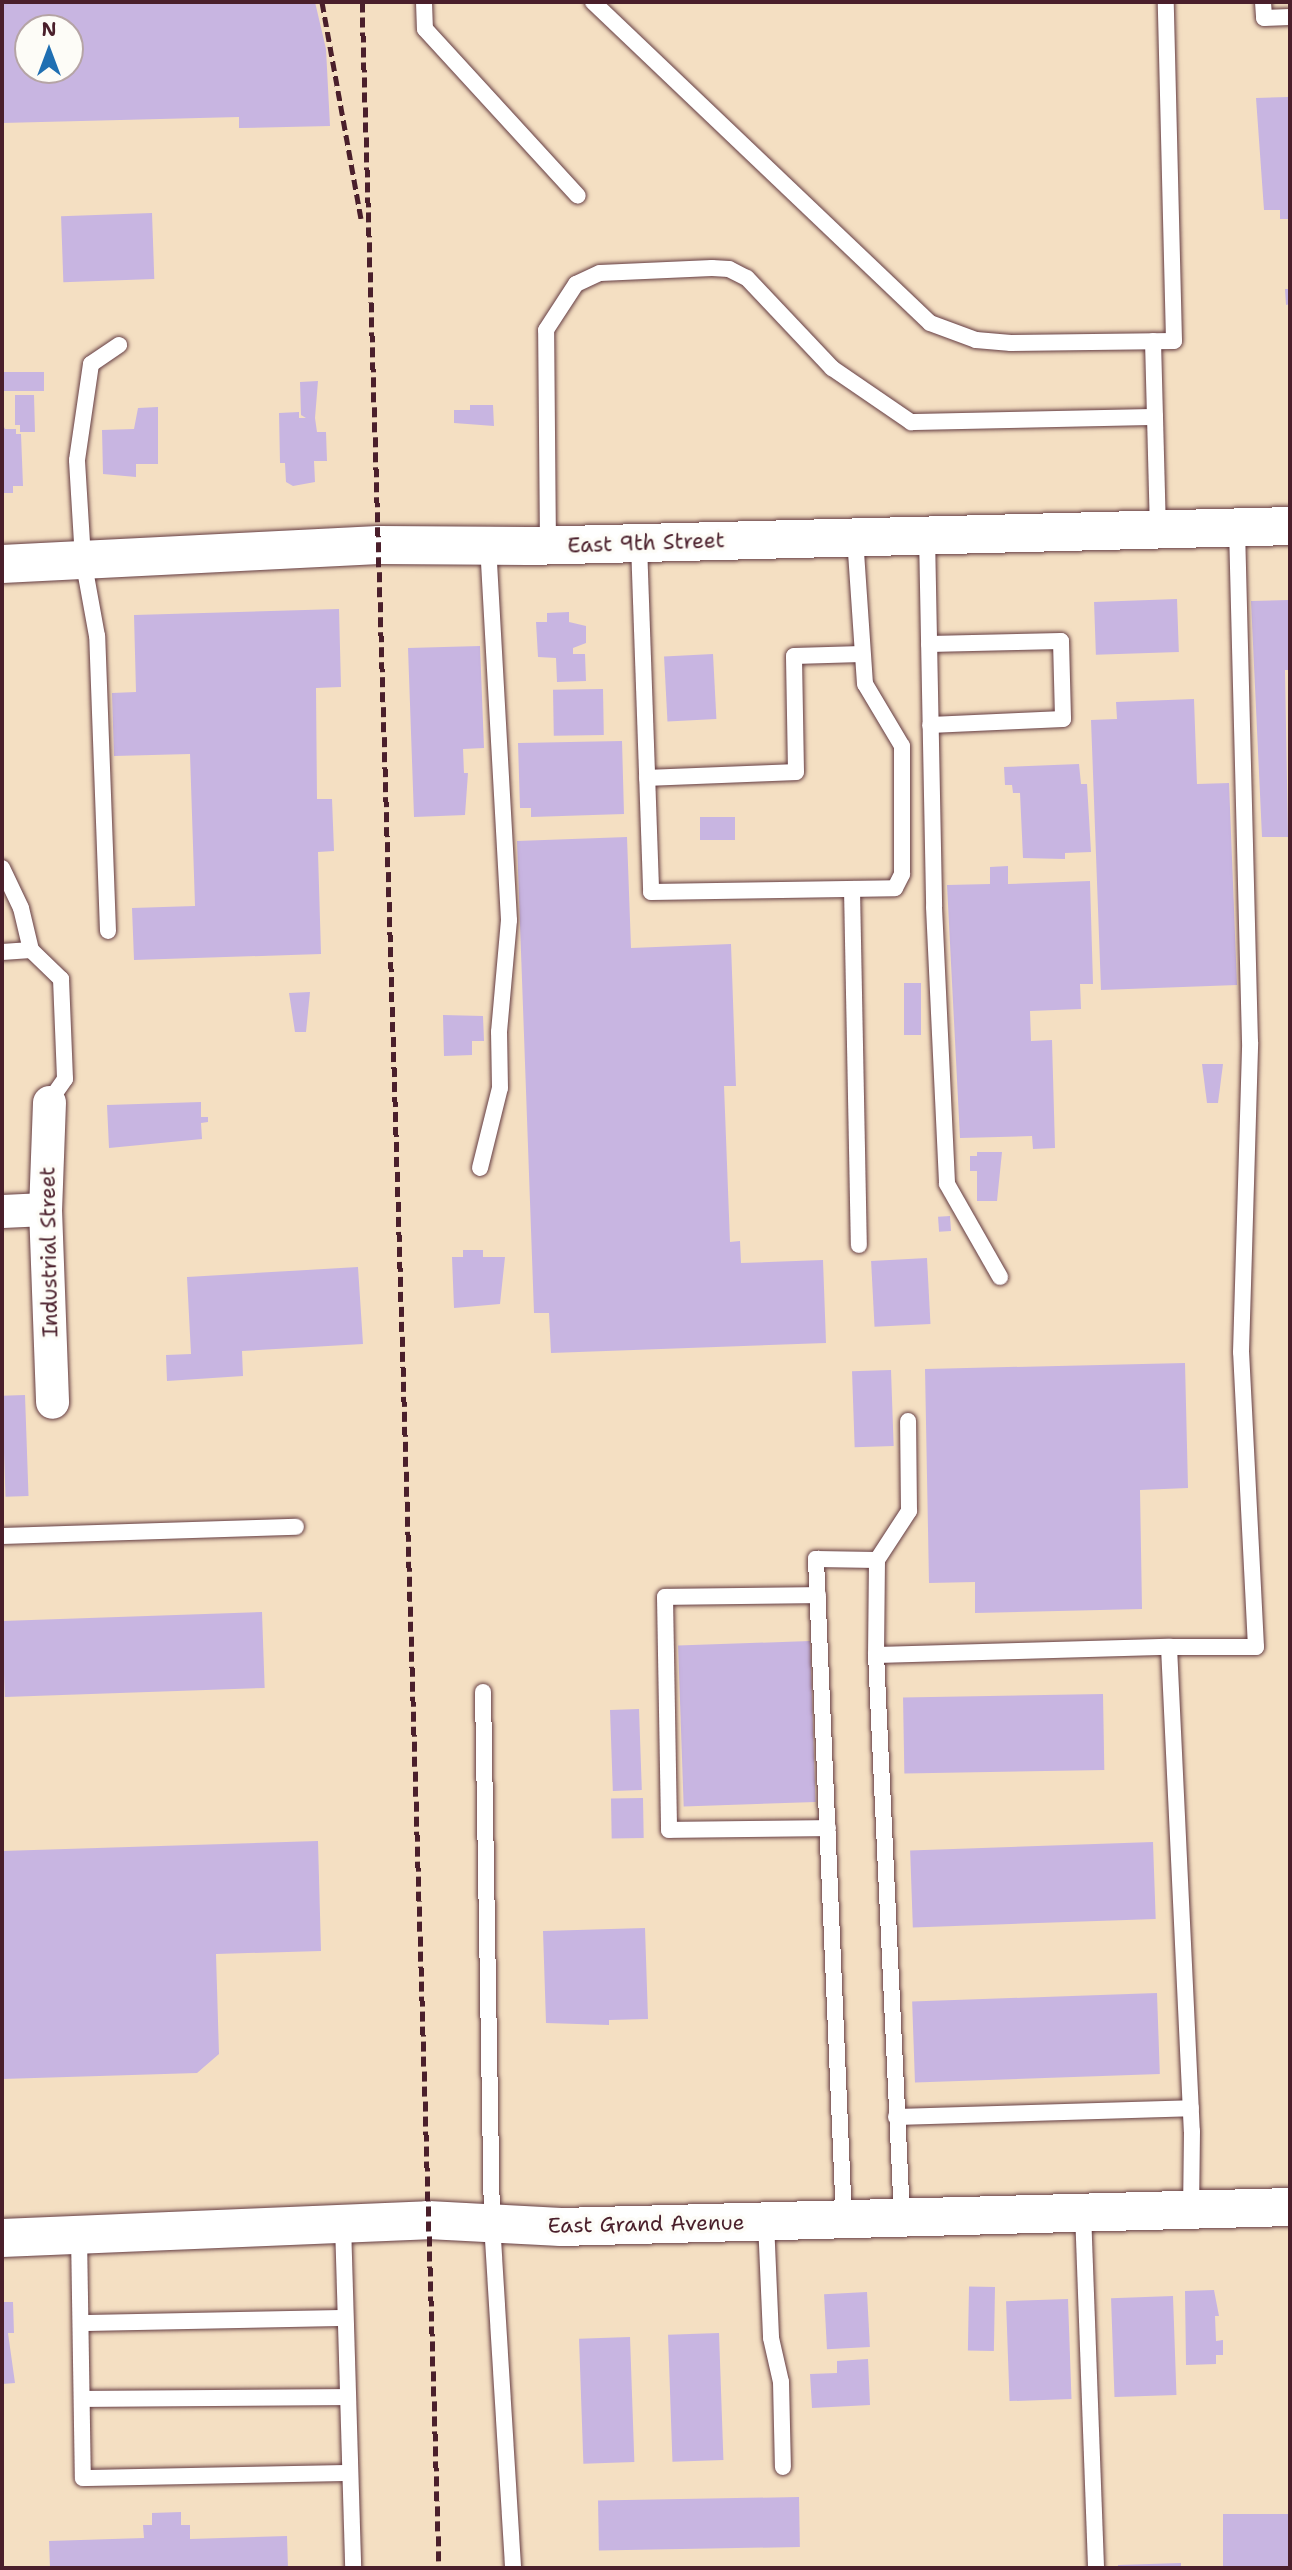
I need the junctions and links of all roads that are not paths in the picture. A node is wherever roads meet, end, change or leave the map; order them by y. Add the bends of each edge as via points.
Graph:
1 (424, 2) edge
2 (593, 2) edge
3 (1166, 2) edge
4 (1263, 2) edge
5 (1290, 17) edge
6 (578, 196) dead end
7 (1153, 341) junction
8 (118, 345) dead end
9 (1155, 417) junction
10 (1290, 526) edge
11 (1237, 527) junction
12 (1158, 529) junction
13 (927, 536) junction
14 (855, 537) junction
15 (639, 543) junction
16 (488, 546) junction
17 (548, 546) junction
18 (83, 559) junction
19 (2, 564) edge
20 (929, 644) junction
21 (862, 653) junction
22 (930, 725) junction
23 (647, 778) junction
24 (2, 868) edge
25 (852, 889) junction
26 (108, 931) dead end
27 (31, 950) junction
28 (2, 952) edge
29 (49, 1102) joint
30 (480, 1168) dead end
31 (45, 1209) junction
32 (2, 1211) edge
33 (859, 1245) dead end
34 (1000, 1277) dead end
35 (52, 1402) dead end
36 (908, 1421) dead end
37 (296, 1527) dead end
38 (2, 1536) edge
39 (877, 1560) junction
40 (818, 1595) junction
41 (1169, 1647) junction
42 (876, 1655) junction
43 (483, 1692) dead end
44 (828, 1828) junction
45 (1191, 2108) junction
46 (896, 2117) junction
47 (1290, 2207) edge
48 (1191, 2209) junction
49 (1083, 2212) junction
50 (902, 2218) junction
51 (844, 2220) junction
52 (766, 2222) junction
53 (492, 2223) junction
54 (343, 2224) junction
55 (79, 2234) junction
56 (2, 2238) edge
57 (345, 2318) junction
58 (82, 2323) junction
59 (347, 2397) junction
60 (83, 2399) junction
61 (783, 2467) dead end
62 (350, 2473) junction
63 (353, 2568) edge
64 (513, 2568) edge
65 (1096, 2568) edge

1 - 6 lane via 425,29
2 - 7 lane via 930,323 976,341
3 - 7 lane via 1174,341
4 - 5 lane via 1264,18
7 - 9 lane
8 - 18 lane via 91,364 77,460
9 - 12 lane
9 - 17 lane via 911,422 832,368 747,278 729,269 600,273 576,284 546,330
10 - 11 street, East 9th Street
11 - 12 street, East 9th Street
11 - 41 lane via 1250,1042 1241,1352 1256,1647
12 - 13 street, East 9th Street
13 - 14 street, East 9th Street
13 - 20 lane
14 - 15 street, East 9th Street
14 - 21 lane
15 - 17 street, East 9th Street
15 - 23 lane
16 - 17 street, East 9th Street
16 - 18 street, East 9th Street via 379,545
16 - 30 lane via 509,919 499,1032 500,1088
18 - 19 street, East 9th Street
18 - 26 lane via 97,636
20 - 22 lane
20 - 22 lane via 1061,641 1063,719
21 - 23 lane via 794,656 796,772
21 - 25 lane via 864,684 902,746 902,874 895,888
22 - 34 lane via 947,1184
23 - 25 lane via 651,892
24 - 27 lane via 22,908
25 - 33 lane
27 - 28 lane
27 - 29 lane via 61,979 65,1079
29 - 31 street, Industrial Street
31 - 32 street
31 - 35 street, Industrial Street
36 - 39 lane via 909,1511
37 - 38 lane
39 - 40 lane via 816,1559
39 - 42 lane
40 - 44 lane
40 - 44 lane via 665,1597 669,1829
41 - 42 lane
41 - 45 lane
42 - 46 lane
43 - 53 lane
44 - 51 lane
45 - 46 lane
45 - 48 lane
46 - 50 lane
47 - 48 street, East Grand Avenue
48 - 49 street, East Grand Avenue
49 - 50 street, East Grand Avenue
49 - 65 lane
50 - 51 street, East Grand Avenue
51 - 52 street, East Grand Avenue
52 - 53 street, East Grand Avenue via 561,2227
52 - 61 lane via 771,2337 781,2382
53 - 54 street, East Grand Avenue
53 - 64 lane
54 - 55 street, East Grand Avenue
54 - 57 lane
55 - 56 street, East Grand Avenue
55 - 58 lane
57 - 58 lane
57 - 59 lane
58 - 60 lane
59 - 60 lane
59 - 62 lane
60 - 62 lane via 83,2478
62 - 63 lane

